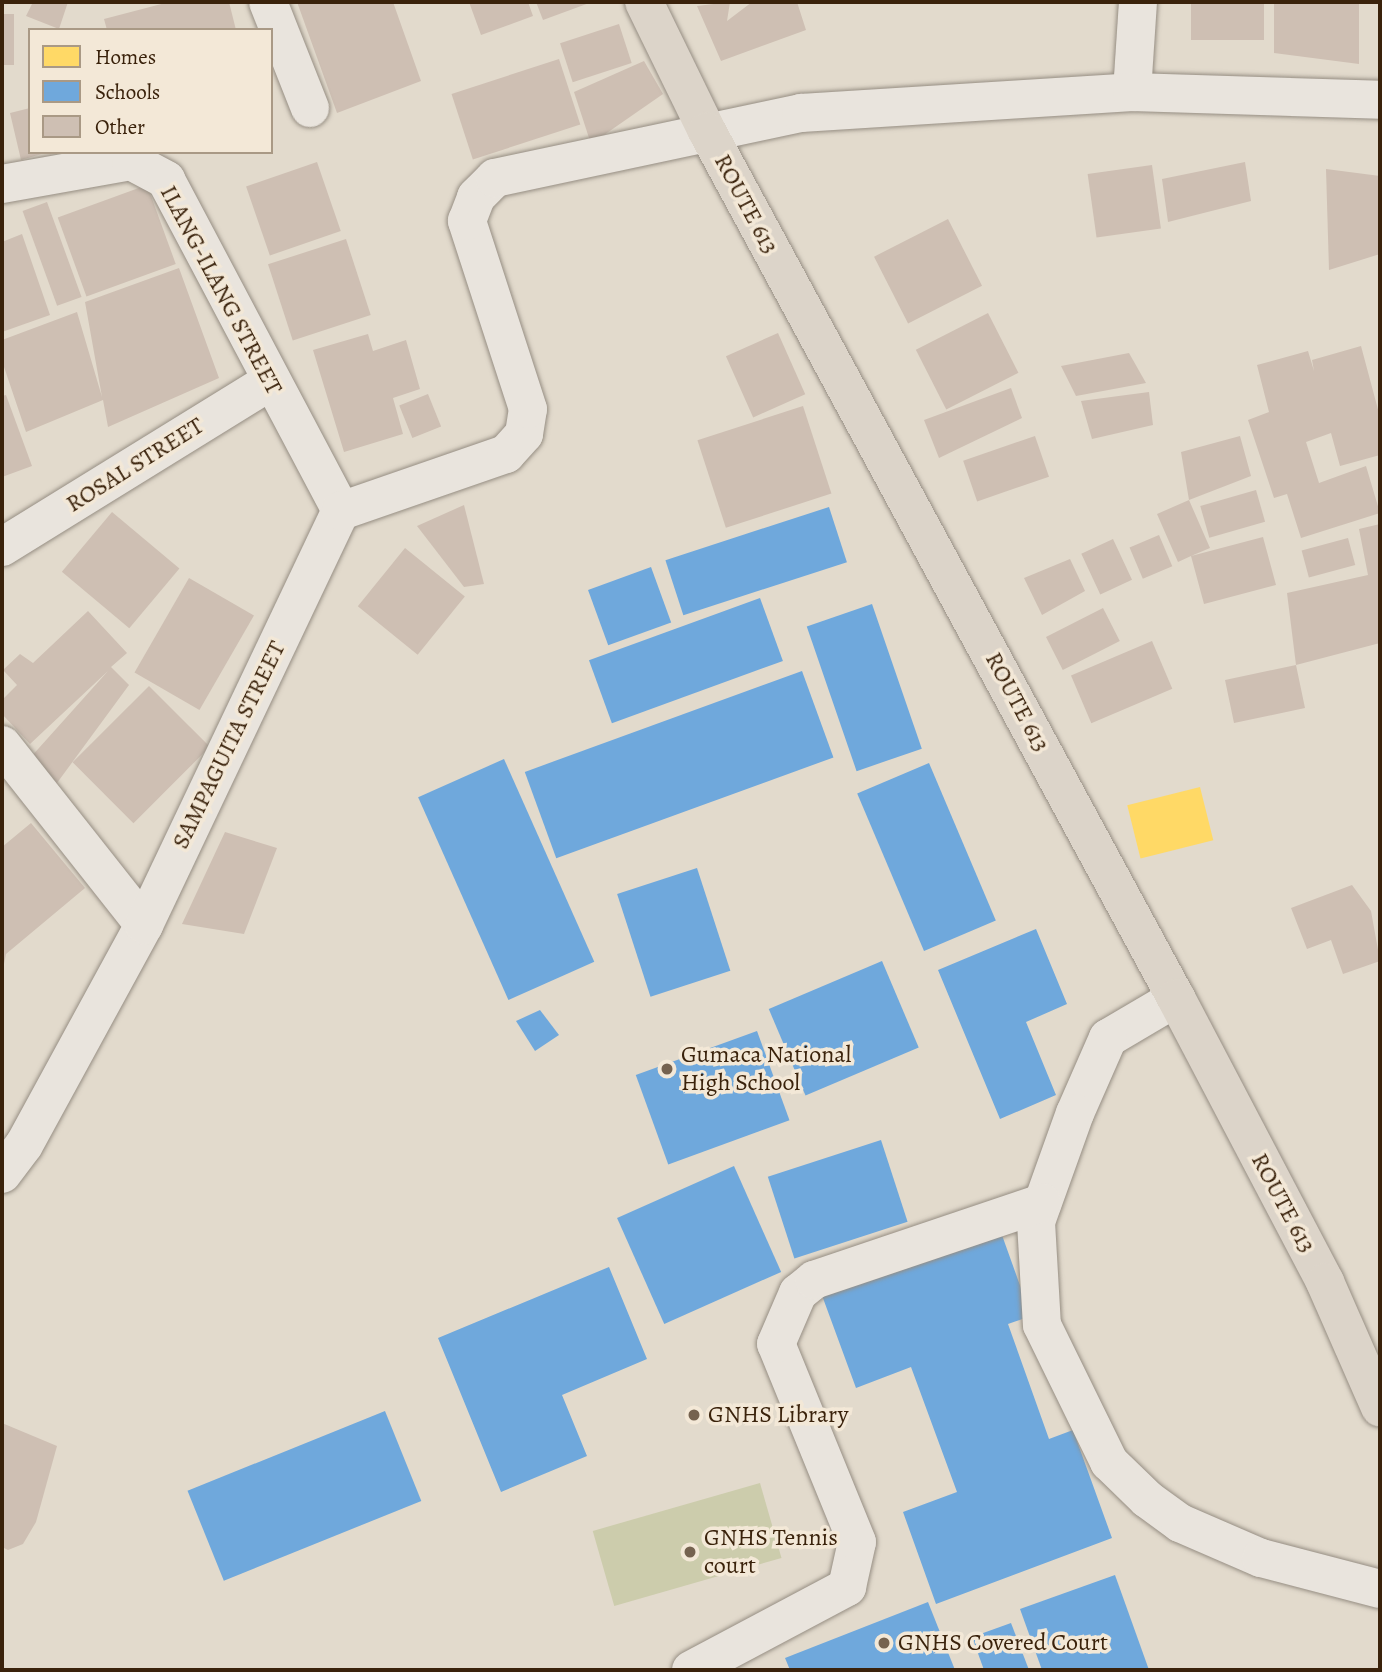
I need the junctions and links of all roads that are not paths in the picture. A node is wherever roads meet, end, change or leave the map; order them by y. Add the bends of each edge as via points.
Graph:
1 (268, 2) edge
2 (644, 2) edge
3 (1138, 2) edge
4 (1132, 92) junction
5 (1380, 95) edge
6 (310, 108) dead end
7 (707, 131) junction
8 (2, 184) edge
9 (268, 383) junction
10 (341, 511) junction
11 (2, 547) edge
12 (2, 745) edge
13 (144, 925) junction
14 (1176, 998) junction
15 (2, 1174) edge
16 (1042, 1203) junction
17 (1380, 1407) edge
18 (1380, 1589) edge
19 (691, 1670) edge

1 - 6 street
2 - 7 main road, ROUTE 613
3 - 4 street
4 - 5 street
4 - 7 street via 801,113
7 - 10 street via 495,178 476,197 467,221 528,409 524,435 506,454
7 - 14 main road, ROUTE 613
8 - 9 street, ILANG-ILANG STREET via 131,161 166,180
9 - 10 street, ILANG-ILANG STREET
9 - 11 street, ROSAL STREET
10 - 13 street, SAMPAGUITA STREET
12 - 13 street
13 - 15 street, SAMPAGUITA STREET via 24,1145
14 - 16 street via 1108,1038
14 - 17 main road, ROUTE 613 via 1325,1282
16 - 18 street via 1035,1222 1042,1325 1110,1462 1180,1523 1261,1558
16 - 19 street via 814,1280 798,1293 776,1344 857,1542 847,1587

